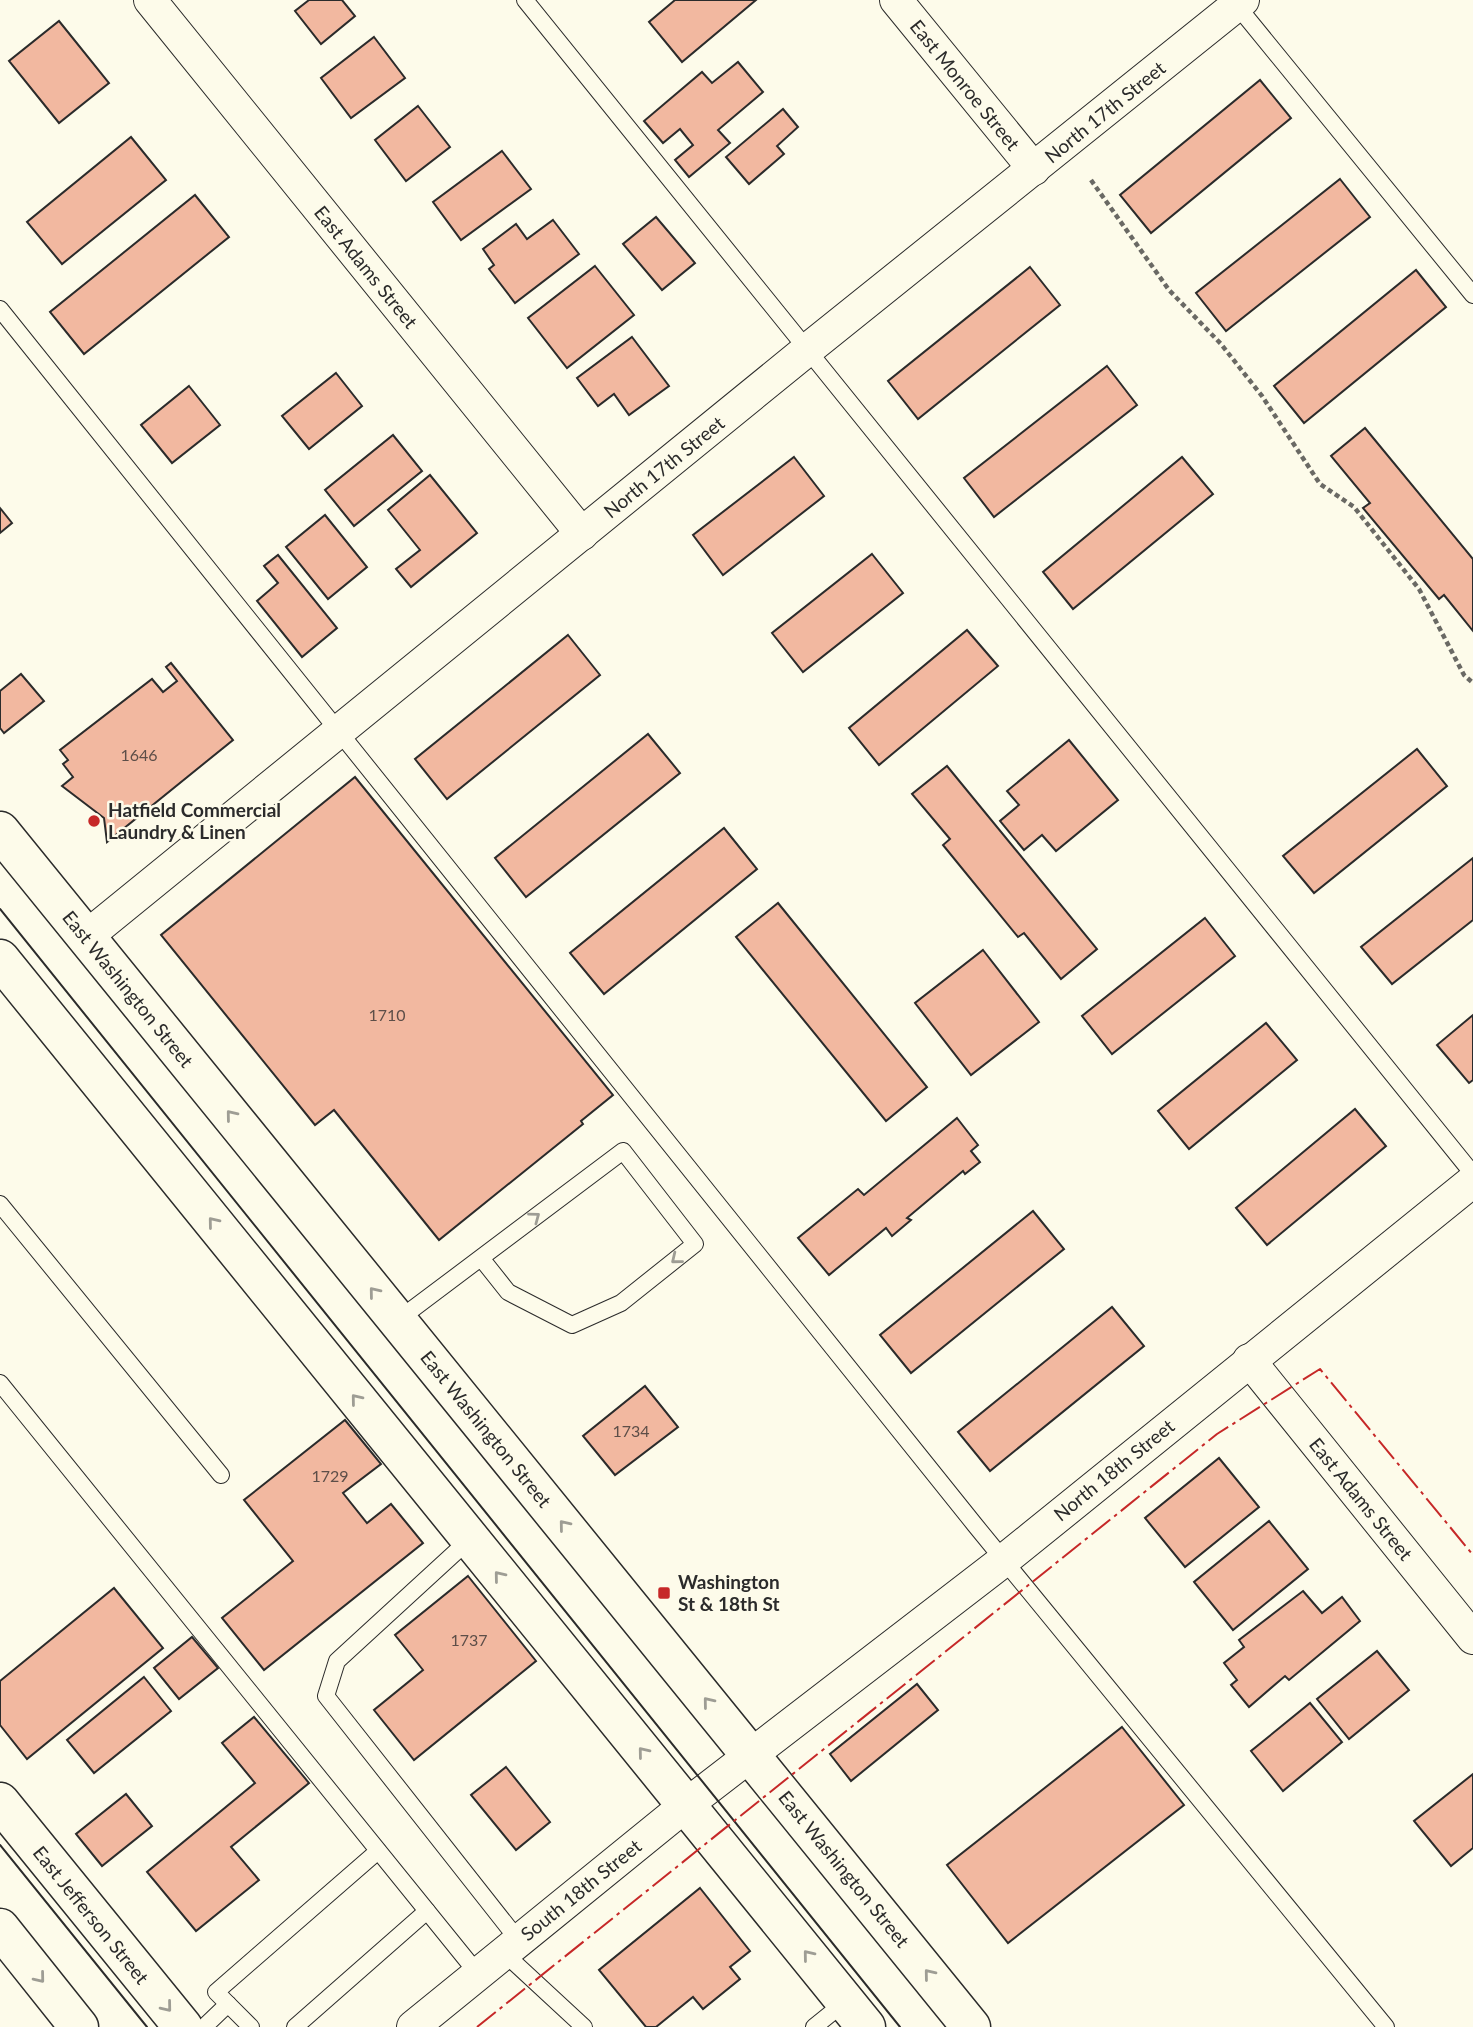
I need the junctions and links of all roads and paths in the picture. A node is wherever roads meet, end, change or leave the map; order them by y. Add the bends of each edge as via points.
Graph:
1 (150, 0) edge
2 (524, 0) edge
3 (897, 0) edge
4 (1238, 2) edge
5 (1034, 169) junction
6 (1091, 180) dead end
7 (1473, 295) edge
8 (0, 309) edge
9 (807, 350) junction
10 (582, 534) junction
11 (1473, 683) edge
12 (341, 730) junction
13 (0, 831) edge
14 (86, 937) junction
15 (6, 979) edge
16 (1473, 1174) edge
17 (1473, 1181) edge
18 (0, 1204) edge
19 (481, 1258) junction
20 (398, 1321) junction
21 (1249, 1360) junction
22 (0, 1382) edge
23 (221, 1475) dead end
24 (470, 1539) junction
25 (1003, 1561) junction
26 (1473, 1638) edge
27 (751, 1755) junction
28 (0, 1802) edge
29 (686, 1805) junction
30 (378, 1851) junction
31 (427, 1911) junction
32 (0, 1928) edge
33 (511, 1947) junction
34 (478, 1975) junction
35 (228, 2004) junction
36 (856, 2014) edge
37 (79, 2027) edge
38 (183, 2027) edge
39 (204, 2027) edge
40 (251, 2027) edge
41 (295, 2027) edge
42 (413, 2027) edge
43 (584, 2027) edge
44 (814, 2027) edge
45 (971, 2027) edge
46 (1386, 2027) edge

1 - 10 street, East Adams Street
2 - 9 lane
3 - 5 street, East Monroe Street
4 - 5 street, North 17th Street
4 - 7 lane
5 - 9 street, North 17th Street
6 - 11 path via 1169,290 1257,389 1320,484 1354,507 1419,589 1464,675
8 - 12 lane
9 - 10 street, North 17th Street
9 - 16 lane
10 - 12 street, North 17th Street
12 - 14 street, North 17th Street
12 - 25 lane
13 - 14 main road, East Washington Street
20 -> 14 main road, East Washington Street
24 -> 15 main road
17 - 21 street, North 18th Street
18 - 23 lane
19 -> 19 lane via 623,1151 695,1244 621,1303 572,1325 508,1292
19 - 20 lane
27 -> 20 main road, East Washington Street
21 - 25 street, North 18th Street
21 - 26 street, East Adams Street
22 - 30 lane
29 -> 24 main road
24 - 33 lane via 337,1661 326,1696
25 - 27 street, North 18th Street
25 - 46 lane
27 - 29 street, South 18th Street
45 -> 27 main road, East Washington Street
28 -> 38 main road, East Jefferson Street
29 - 33 street, South 18th Street
36 -> 29 main road
30 - 31 lane
30 - 35 lane via 216,1992
31 - 34 lane
31 - 41 lane
32 -> 37 main road
33 - 34 street, South 18th Street
33 - 43 lane
34 - 42 street, South 18th Street
35 - 39 lane
35 - 40 lane
36 - 44 lane

